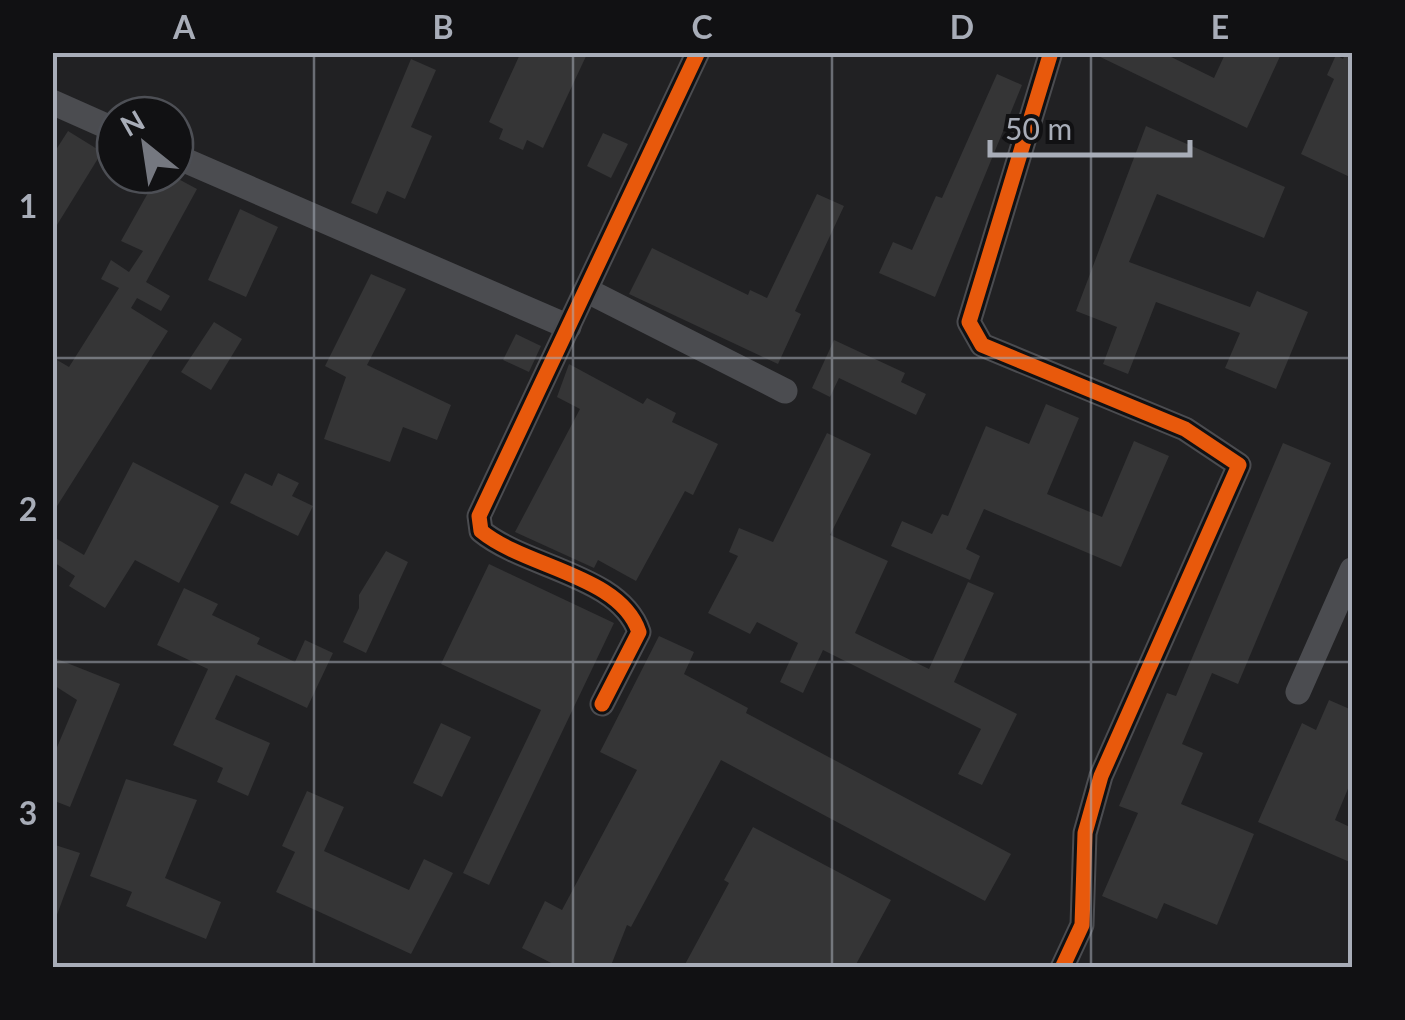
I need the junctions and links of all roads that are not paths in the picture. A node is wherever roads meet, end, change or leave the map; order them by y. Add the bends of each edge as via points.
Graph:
1 (698, 52) edge
2 (1051, 52) edge
3 (52, 102) edge
4 (95, 121) edge
5 (195, 165) edge
6 (586, 290) junction
7 (569, 327) junction
8 (786, 392) dead end
9 (1352, 570) edge
10 (1298, 692) dead end
11 (602, 704) dead end
12 (1062, 968) edge

1 - 6 street
2 - 12 street via 969,322 982,345 1185,429 1239,465 1101,776 1086,833 1082,926
3 - 4 street
5 - 7 street
6 - 7 street
6 - 8 street
7 - 11 street via 480,516 481,530 501,548 610,594 632,611 639,632
9 - 10 street

